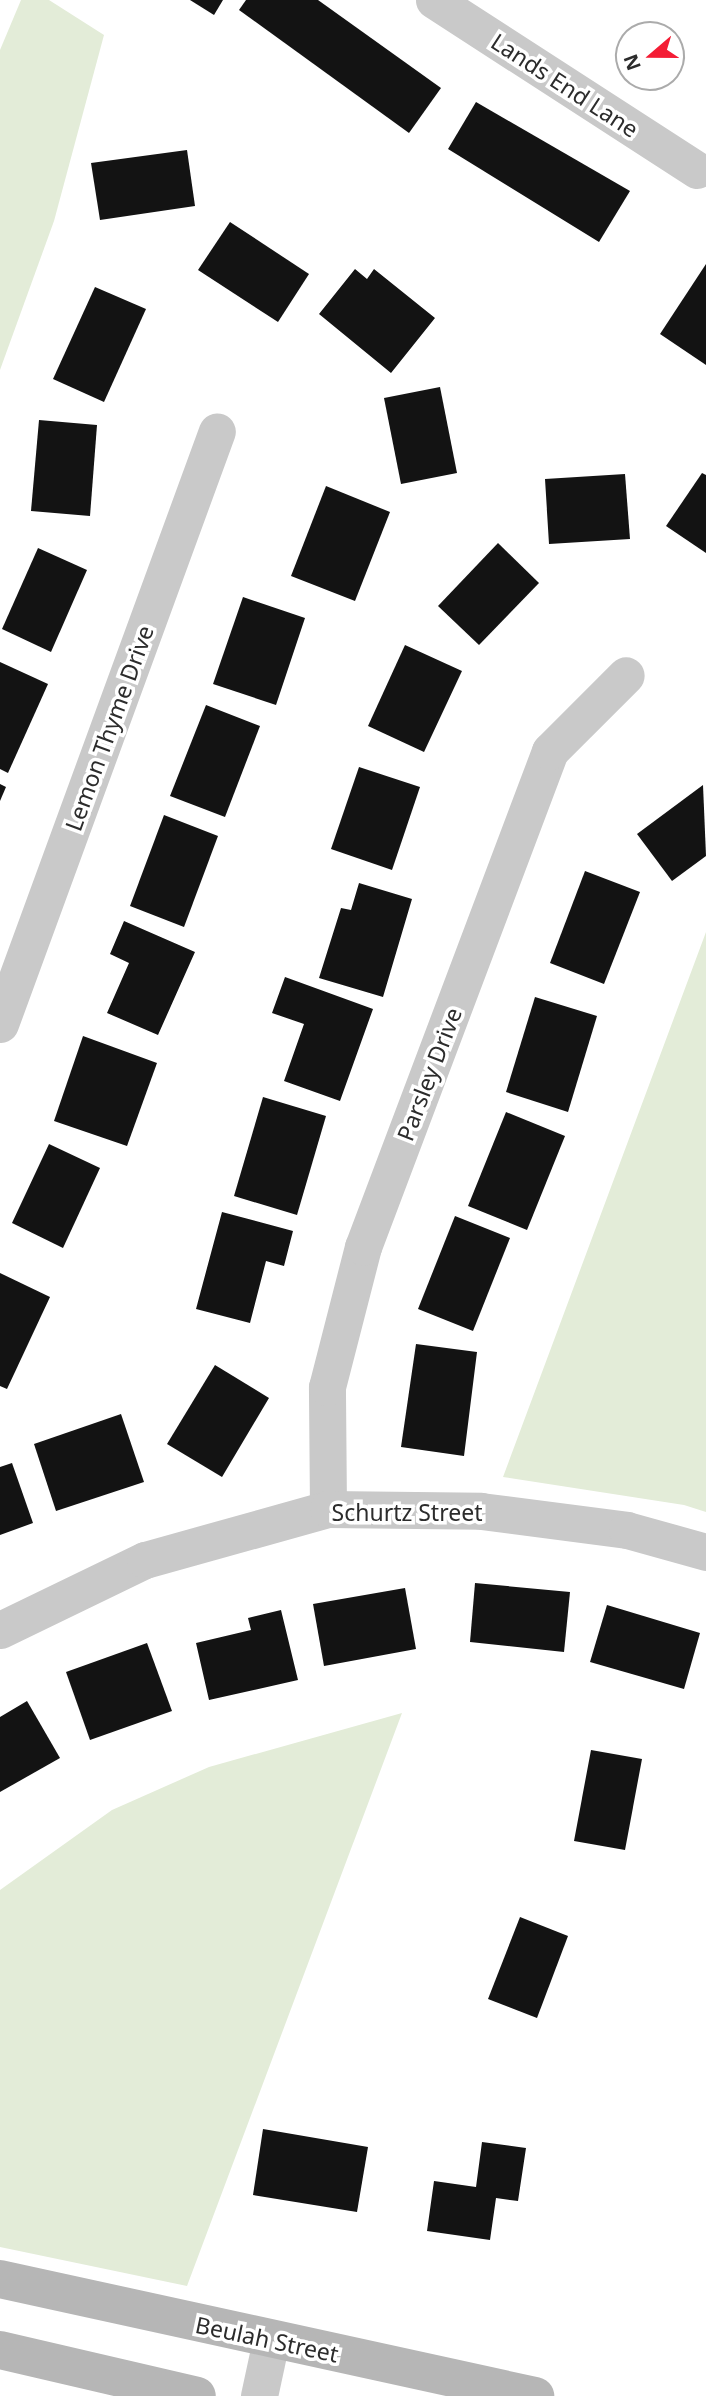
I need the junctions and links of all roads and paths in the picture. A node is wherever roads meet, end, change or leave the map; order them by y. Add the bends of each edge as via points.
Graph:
1 (434, 0) edge
2 (697, 170) dead end
3 (217, 431) dead end
4 (626, 676) dead end
5 (0, 1024) edge
6 (328, 1509) junction
7 (706, 1552) edge
8 (0, 1630) edge
9 (0, 2279) edge
10 (271, 2340) junction
11 (0, 2350) edge
12 (197, 2396) edge
13 (259, 2396) edge
14 (535, 2396) edge

1 - 2 street, Lands End Lane
3 - 5 street, Lemon Thyme Drive
4 - 6 street, Parsley Drive via 550,751 363,1247 327,1388
6 - 7 street, Schurtz Street via 481,1511 627,1530
6 - 8 street, Schurtz Street via 145,1560
9 - 10 main road, Beulah Street
10 - 13 street
10 - 14 main road, Beulah Street
11 - 12 main road

